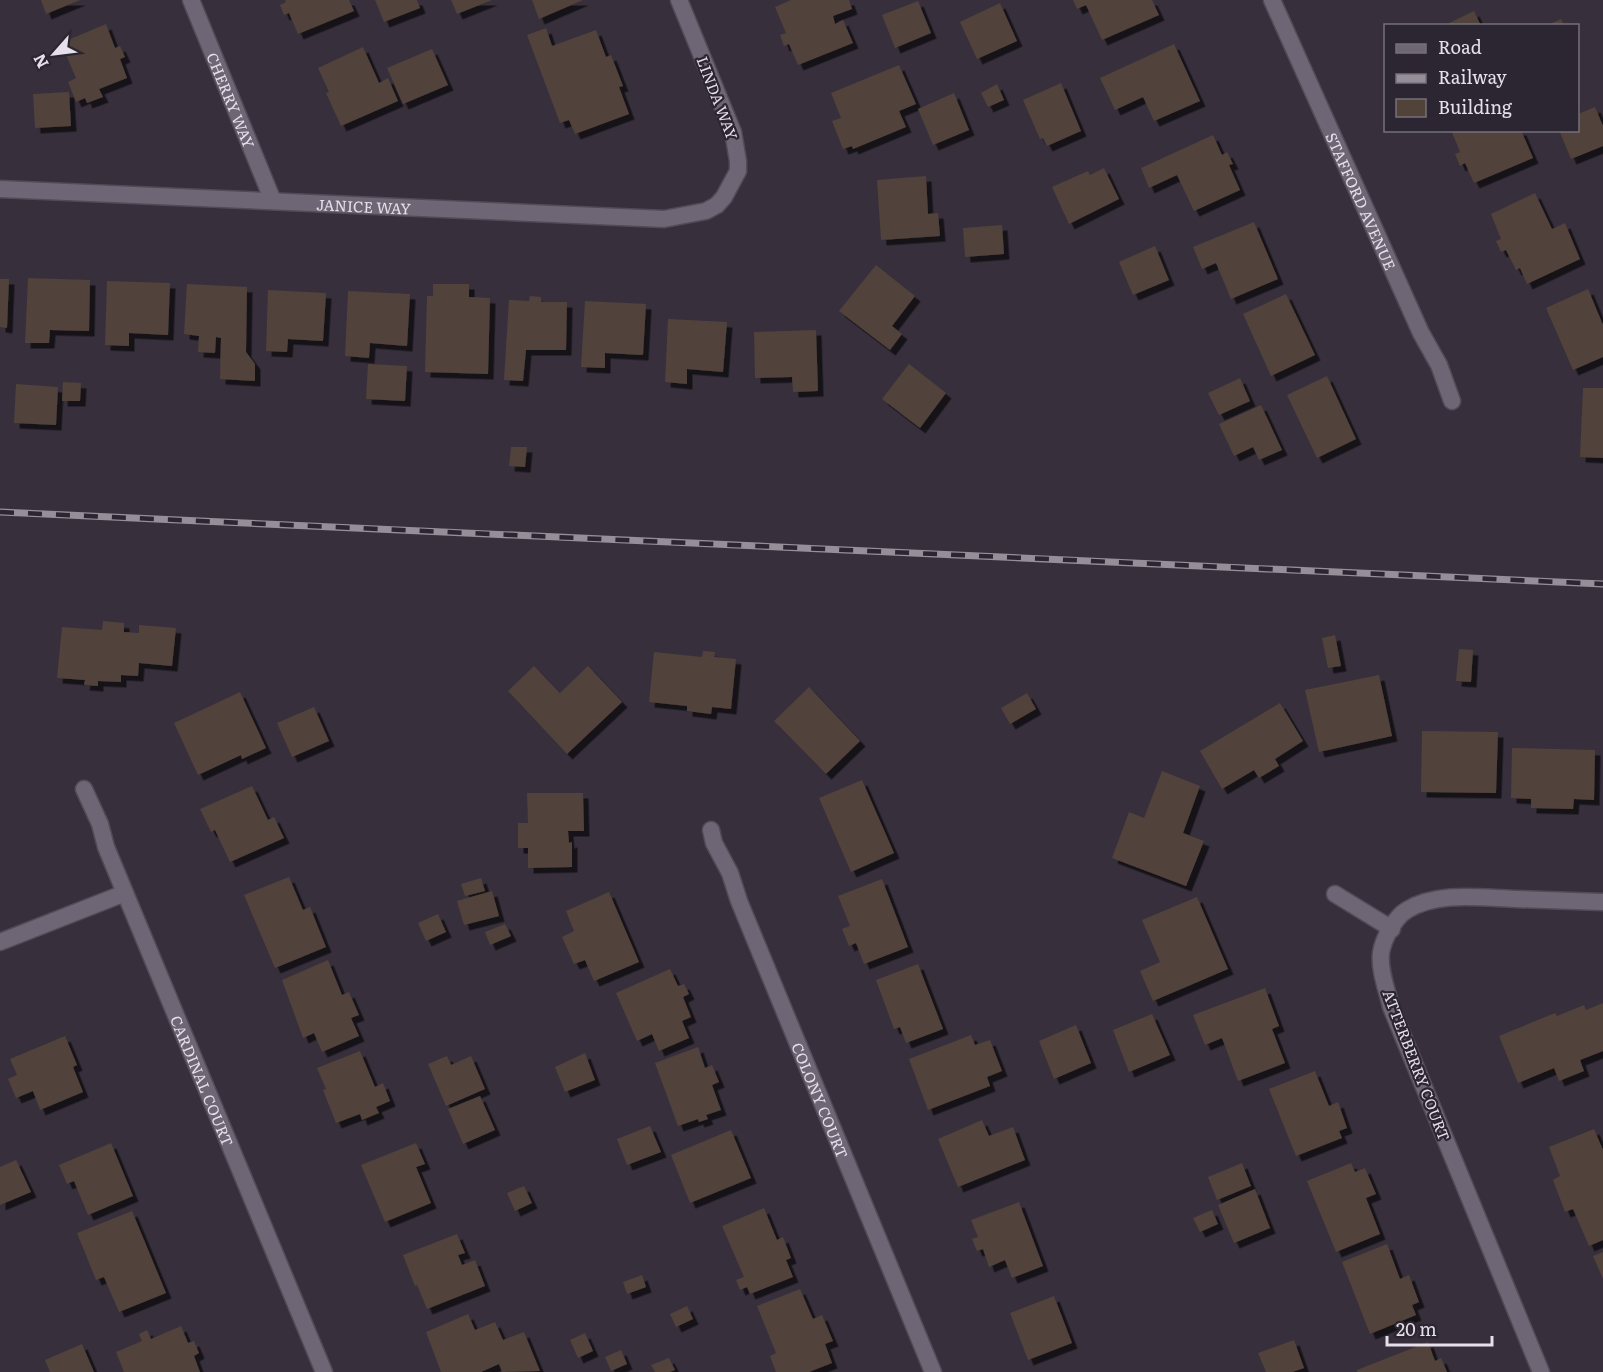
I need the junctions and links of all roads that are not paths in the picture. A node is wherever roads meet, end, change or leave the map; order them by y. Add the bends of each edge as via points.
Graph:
1 (191, 0) edge
2 (679, 0) edge
3 (1272, 0) edge
4 (0, 189) edge
5 (724, 197) joint
6 (273, 201) junction
7 (1452, 401) dead end
8 (84, 789) dead end
9 (711, 830) dead end
10 (125, 892) junction
11 (1335, 894) dead end
12 (1603, 902) edge
13 (1392, 929) junction
14 (0, 942) edge
15 (324, 1372) edge
16 (933, 1372) edge
17 (1541, 1372) edge

1 - 6 street, CHERRY WAY
2 - 5 street, LINDA WAY via 733,132 738,171
3 - 7 street, STAFFORD AVENUE
4 - 6 street, JANICE WAY
5 - 6 street, JANICE WAY via 706,211 664,219
8 - 10 street, CARDINAL COURT
9 - 16 street, COLONY COURT
10 - 14 street
10 - 15 street, CARDINAL COURT
11 - 13 street
12 - 13 street, ATTERBERRY COURT via 1451,898 1405,910
13 - 17 street, ATTERBERRY COURT via 1381,953 1391,1007

